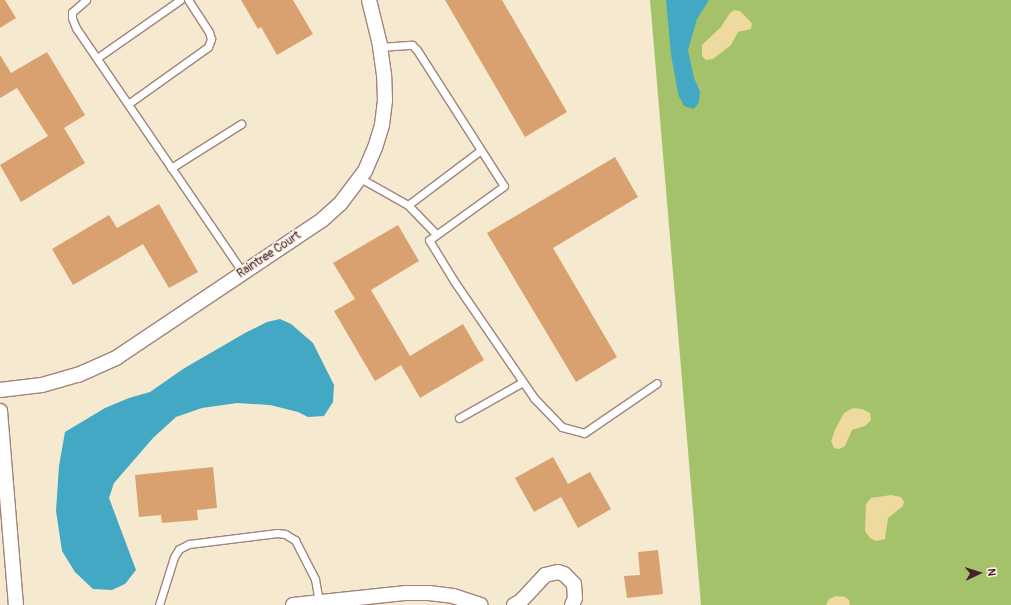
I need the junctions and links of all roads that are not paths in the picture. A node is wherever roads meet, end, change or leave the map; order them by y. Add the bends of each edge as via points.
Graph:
1 (86, 0) edge
2 (180, 0) edge
3 (188, 0) edge
4 (369, 0) edge
5 (380, 47) junction
6 (96, 58) junction
7 (128, 104) junction
8 (241, 124) dead end
9 (482, 150) junction
10 (171, 168) junction
11 (360, 178) junction
12 (408, 205) junction
13 (436, 234) junction
14 (243, 273) junction
15 (523, 382) junction
16 (657, 382) dead end
17 (0, 390) edge
18 (0, 411) edge
19 (459, 418) dead end
20 (319, 602) junction
21 (16, 605) edge
22 (159, 605) edge
23 (293, 605) edge
24 (481, 605) edge
25 (514, 605) edge
26 (572, 605) edge

1 - 6 lane via 72,12 72,18
2 - 6 lane
3 - 7 lane via 209,32 211,39 208,47
4 - 5 street, Raintree Court
5 - 9 lane via 412,45 417,50
5 - 11 street, Raintree Court via 385,100 382,125 375,148
6 - 7 lane
7 - 10 lane
8 - 10 lane
9 - 12 lane
9 - 13 lane via 504,186
10 - 14 lane
11 - 12 lane
11 - 14 street, Raintree Court via 340,204 322,220
12 - 13 lane
13 - 15 lane via 429,240
14 - 17 street, Raintree Court via 104,364 78,375 42,385
15 - 16 lane via 534,398 562,427 584,432
15 - 19 lane
18 - 21 street
20 - 22 lane via 315,579 294,540 285,534 277,533 189,544 179,549 174,557
20 - 23 street
20 - 24 street via 406,592 454,596
25 - 26 street via 520,602 545,575 558,572 574,584 575,598

